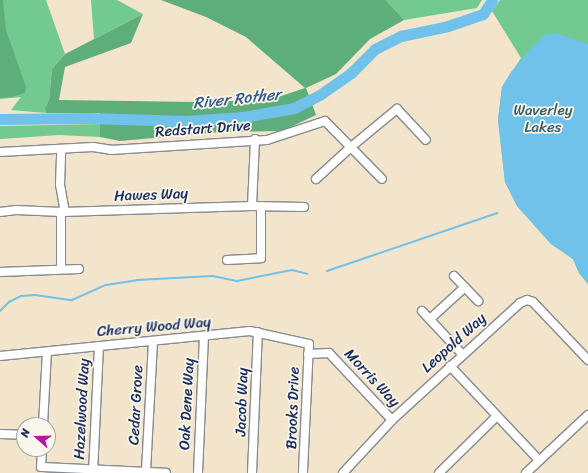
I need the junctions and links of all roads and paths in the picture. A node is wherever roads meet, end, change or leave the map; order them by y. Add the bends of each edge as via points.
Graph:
1 (255, 139) junction
2 (426, 140) dead end
3 (351, 148) junction
4 (61, 149) junction
5 (0, 152) edge
6 (316, 179) dead end
7 (382, 179) dead end
8 (252, 206) junction
9 (261, 206) junction
10 (304, 207) dead end
11 (0, 212) edge
12 (62, 212) junction
13 (227, 260) dead end
14 (61, 269) junction
15 (79, 269) dead end
16 (0, 272) edge
17 (454, 276) dead end
18 (465, 287) junction
19 (478, 301) dead end
20 (422, 311) dead end
21 (430, 319) junction
22 (258, 332) junction
23 (204, 337) junction
24 (153, 341) junction
25 (309, 344) joint
26 (99, 346) junction
27 (47, 352) junction
28 (308, 354) junction
29 (463, 355) junction
30 (0, 356) edge
31 (588, 360) edge
32 (450, 366) junction
33 (588, 415) edge
34 (496, 416) junction
35 (43, 417) edge
36 (392, 420) junction
37 (0, 434) edge
38 (16, 435) edge
39 (42, 457) edge
40 (539, 460) junction
41 (93, 471) edge
42 (146, 472) junction
43 (344, 472) edge
44 (166, 473) edge
45 (198, 473) edge
46 (252, 473) edge
47 (303, 473) edge
48 (438, 473) edge
49 (526, 473) edge

1 - 3 street, Redstart Drive via 267,140 325,121
1 - 4 street, Redstart Drive via 111,150 93,147
1 - 8 street
2 - 3 street via 398,109
3 - 6 street
3 - 7 street, Redstart Drive
4 - 5 street, Redstart Drive
4 - 12 street via 60,185 64,202
8 - 9 street, Hawes Way
8 - 12 street, Hawes Way
9 - 10 street, Hawes Way
9 - 13 street via 261,258
11 - 12 street, Hawes Way
12 - 14 street
14 - 15 street
14 - 16 street
17 - 18 street
18 - 19 street
18 - 21 street
20 - 21 street
21 - 29 street
22 - 23 street, Cherry Wood Way
22 - 25 street, Cherry Wood Way
22 - 46 street, Jacob Way
23 - 24 street, Cherry Wood Way
23 - 45 street, Oak Dene Way
24 - 26 street, Cherry Wood Way
24 - 42 street, Cedar Grove
25 - 28 street, Brooks Drive
26 - 27 street, Cherry Wood Way
26 - 41 street, Hazelwood Way
27 - 30 street, Cherry Wood Way
27 - 35 street
28 - 36 street, Morris Way via 329,353
28 - 47 street, Brooks Drive
29 - 31 street, Leopold Way via 520,303 527,300 533,302
29 - 32 street, Leopold Way
32 - 34 street
32 - 36 street, Leopold Way
33 - 40 street
34 - 40 street
34 - 48 street
36 - 43 street, Leopold Way
37 - 38 street
39 - 41 street via 41,467
40 - 49 street
41 - 42 street
42 - 44 street

